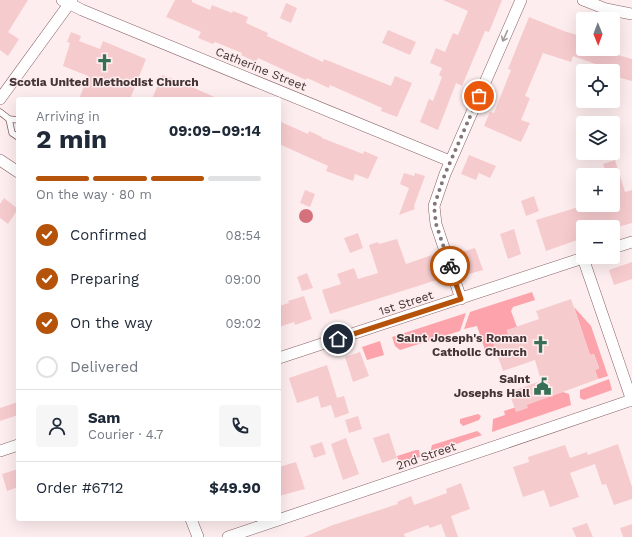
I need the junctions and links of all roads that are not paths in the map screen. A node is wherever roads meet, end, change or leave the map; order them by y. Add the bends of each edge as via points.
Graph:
1 (521, 0) edge
2 (583, 0) edge
3 (68, 1) edge
4 (632, 14) edge
5 (0, 99) edge
6 (0, 112) edge
7 (9, 119) junction
8 (16, 120) edge
9 (16, 136) edge
10 (0, 160) edge
11 (450, 161) junction
12 (16, 171) edge
13 (632, 242) edge
14 (620, 246) edge
15 (576, 261) edge
16 (586, 264) edge
17 (461, 299) junction
18 (281, 357) edge
19 (632, 400) edge
20 (16, 446) edge
21 (0, 451) edge
22 (281, 519) edge
23 (192, 521) edge
24 (275, 521) edge
25 (198, 537) edge
26 (228, 537) edge

1 -> 11 street
2 - 4 street via 606,9
3 - 5 street
3 - 11 street, Catherine Street
6 - 7 lane
7 - 8 lane
7 - 9 lane via 12,133
10 - 12 street
11 - 17 street via 434,206 434,215
13 - 14 street
15 - 17 street, 1st Street
16 - 19 street
17 - 18 street, 1st Street
19 - 22 street, 2nd Street
20 - 21 street
23 - 25 street
24 - 26 street, 2nd Street

